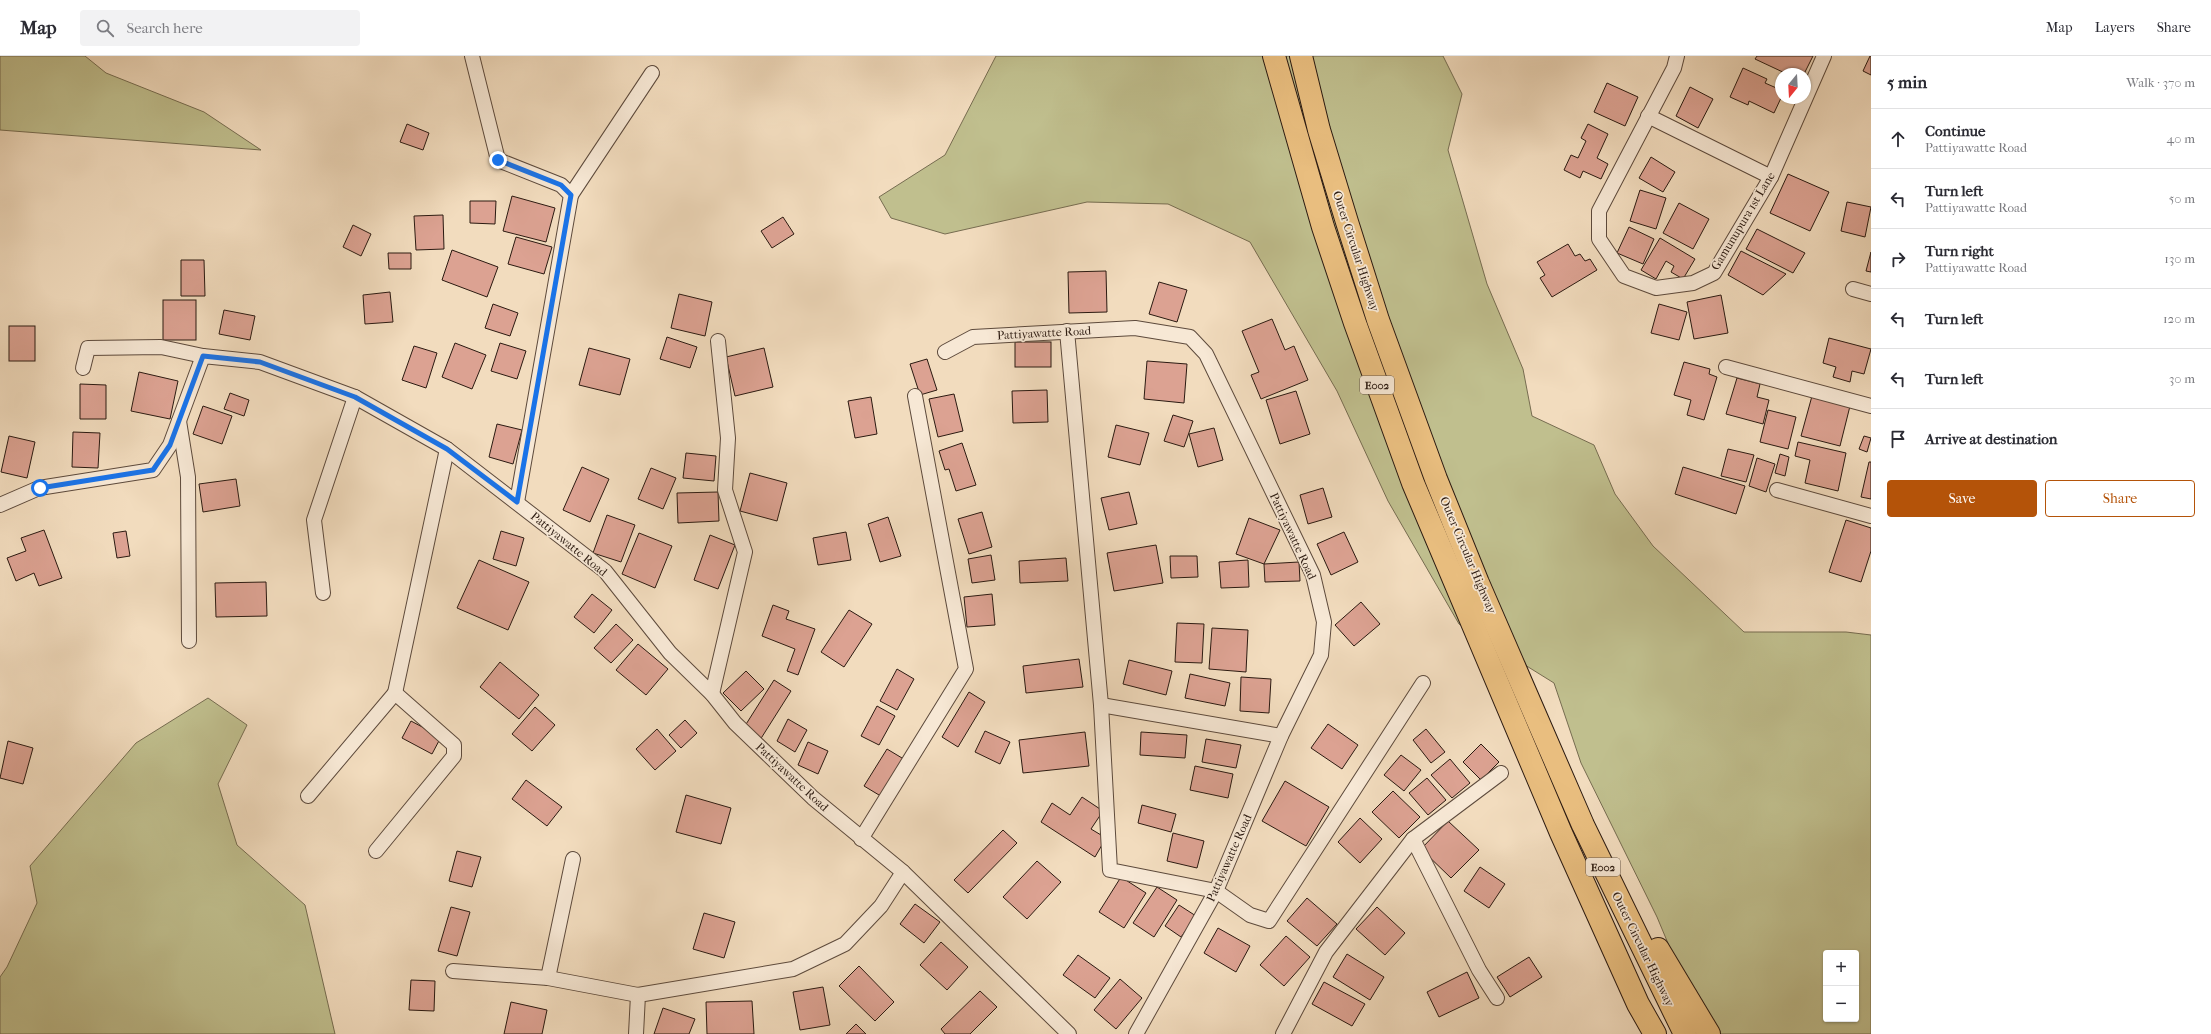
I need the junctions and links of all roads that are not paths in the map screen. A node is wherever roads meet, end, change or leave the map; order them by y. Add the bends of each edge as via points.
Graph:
1 (472, 56) edge
2 (1274, 56) edge
3 (1301, 56) edge
4 (1678, 56) edge
5 (1824, 56) edge
6 (652, 73) dead end
7 (1648, 116) junction
8 (1771, 176) junction
9 (571, 195) junction
10 (1853, 289) dead end
11 (1871, 294) edge
12 (1067, 331) junction
13 (718, 341) dead end
14 (945, 352) dead end
15 (203, 356) junction
16 (1726, 367) dead end
17 (83, 368) dead end
18 (915, 396) dead end
19 (355, 397) junction
20 (1871, 406) edge
21 (178, 419) junction
22 (447, 449) junction
23 (1777, 490) dead end
24 (517, 502) junction
25 (0, 505) edge
26 (1871, 516) edge
27 (323, 593) dead end
28 (189, 641) dead end
29 (1423, 683) dead end
30 (394, 694) junction
31 (712, 694) junction
32 (1101, 705) junction
33 (1281, 736) junction
34 (1501, 772) dead end
35 (308, 796) dead end
36 (1583, 825) junction
37 (861, 839) junction
38 (1413, 839) junction
39 (376, 851) dead end
40 (573, 859) dead end
41 (903, 872) junction
42 (1216, 891) junction
43 (454, 971) dead end
44 (548, 978) junction
45 (638, 995) junction
46 (1497, 998) dead end
47 (1638, 1004) junction
48 (636, 1034) edge
49 (1069, 1034) edge
50 (1136, 1034) edge
51 (1283, 1034) edge
52 (1651, 1034) edge
53 (1655, 1034) edge
54 (1685, 1034) edge
55 (1709, 1034) edge

1 - 9 street via 498,160 561,185
2 - 47 highway, Outer Circular Highway / E002 via 1323,226 1357,330 1413,483 1560,833
3 - 36 highway, Outer Circular Highway / E002 via 1319,130 1378,320 1478,583
4 - 7 street, Gamunupura 1st Lane
5 - 8 street, Gamunupura 1st Lane
6 - 9 street
7 - 8 street
7 - 8 street, Gamunupura 1st Lane via 1599,211 1599,239 1624,276 1656,288 1693,282 1714,272
9 - 24 street
10 - 11 street
12 - 14 street, Pattiyawatte Road via 973,337
12 - 32 street
12 - 33 street, Pattiyawatte Road via 1135,328 1190,337 1206,354 1314,575 1324,622 1321,655
13 - 31 street via 728,438 725,490 745,552
15 - 17 street, Pattiyawatte Road via 161,347 88,348
15 - 19 street, Pattiyawatte Road via 260,362
15 - 21 street
16 - 20 street
18 - 37 street via 966,669
19 - 22 street, Pattiyawatte Road
19 - 27 street via 314,520
21 - 25 street via 170,445 153,470 40,488
21 - 28 street via 188,477
22 - 24 street, Pattiyawatte Road
22 - 30 street
23 - 26 street
24 - 31 street, Pattiyawatte Road via 605,571 670,653
29 - 42 street via 1269,921 1250,916
30 - 35 street
30 - 39 street via 454,745 454,756
31 - 37 street, Pattiyawatte Road via 735,723 813,798
32 - 33 street
32 - 42 street via 1110,870
33 - 42 street, Pattiyawatte Road
34 - 38 street
36 - 54 highway, Outer Circular Highway / E002
36 - 55 highway
37 - 41 street, Pattiyawatte Road
38 - 46 street via 1479,970
38 - 51 street via 1326,952
40 - 44 street
41 - 45 street via 881,906 845,944 793,969
41 - 49 street, Pattiyawatte Road
42 - 50 street, Pattiyawatte Road
43 - 44 street
44 - 45 street
45 - 48 street
47 - 52 highway
47 - 53 highway, Outer Circular Highway / E002

